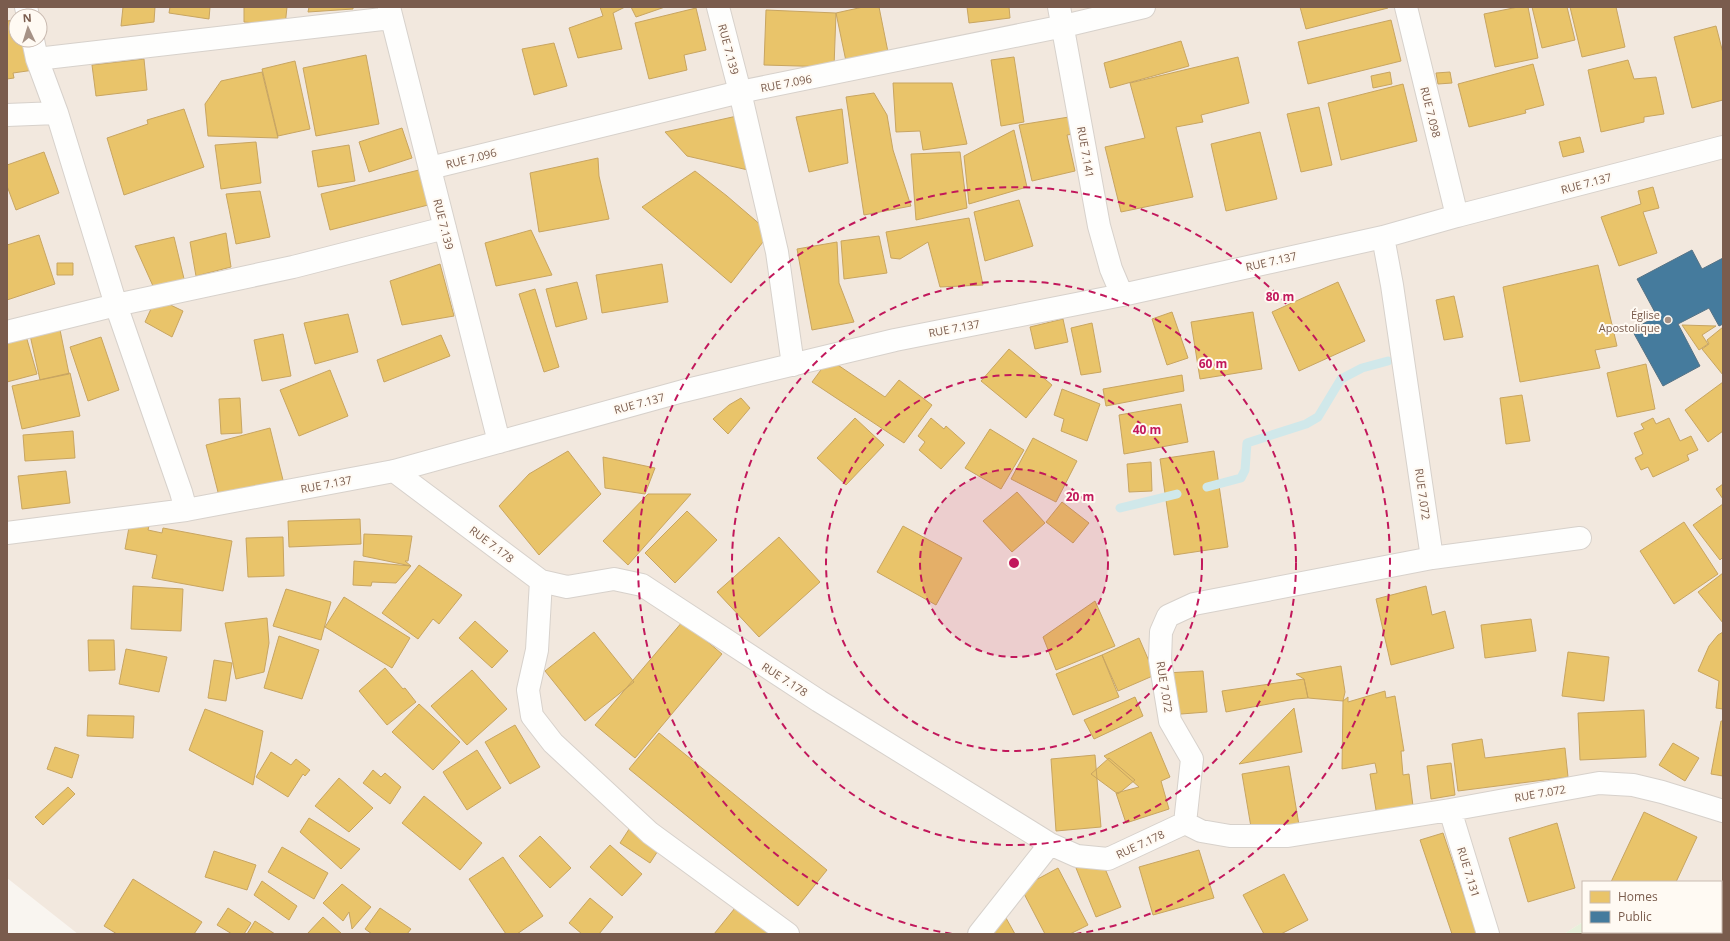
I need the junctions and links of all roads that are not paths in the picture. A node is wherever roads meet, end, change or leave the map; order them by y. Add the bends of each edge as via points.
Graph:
1 (718, 7) edge
2 (1144, 7) edge
3 (1406, 7) edge
4 (390, 13) edge
5 (1061, 17) edge
6 (35, 50) edge
7 (740, 92) junction
8 (58, 113) junction
9 (7, 115) edge
10 (1723, 147) edge
11 (430, 168) junction
12 (1457, 216) junction
13 (445, 228) junction
14 (1383, 237) junction
15 (1122, 295) junction
16 (116, 305) junction
17 (7, 332) edge
18 (793, 365) junction
19 (499, 442) junction
20 (394, 471) junction
21 (186, 510) junction
22 (7, 533) edge
23 (1580, 538) dead end
24 (1432, 558) junction
25 (541, 581) junction
26 (1450, 810) junction
27 (1723, 811) edge
28 (1185, 823) junction
29 (1050, 844) junction
30 (788, 934) edge
31 (979, 934) edge
32 (1488, 934) edge

1 - 7 street, RUE 7.139
2 - 5 street, RUE 7.096
3 - 12 street, RUE 7.098
4 - 6 street
4 - 11 street, RUE 7.139
5 - 7 street, RUE 7.096
5 - 15 street, RUE 7.141 via 1099,226 1111,269
6 - 8 street
7 - 11 street, RUE 7.096
7 - 18 street, RUE 7.139 via 777,252
8 - 9 street
8 - 16 street
10 - 12 street, RUE 7.137
11 - 13 street, RUE 7.139
12 - 14 street, RUE 7.137
13 - 16 street via 293,267
13 - 19 street, RUE 7.139
14 - 15 street, RUE 7.137
14 - 24 street, RUE 7.072
15 - 18 street, RUE 7.137 via 895,340
16 - 17 street
16 - 21 street
18 - 19 street, RUE 7.137 via 683,391
19 - 20 street, RUE 7.137
20 - 21 street, RUE 7.137
20 - 25 street, RUE 7.178
21 - 22 street, RUE 7.137
23 - 24 street
24 - 28 street, RUE 7.072 via 1194,604 1168,616 1161,632 1160,660 1168,714 1192,759
25 - 29 street, RUE 7.178 via 567,587 614,579 642,585 819,701
25 - 30 street via 536,650 528,690 532,716 553,743 650,833
26 - 27 street, RUE 7.072 via 1599,783 1633,785
26 - 28 street, RUE 7.072 via 1288,836 1230,836 1201,831
26 - 32 street, RUE 7.131
28 - 29 street, RUE 7.178 via 1108,859 1077,856
29 - 31 street

